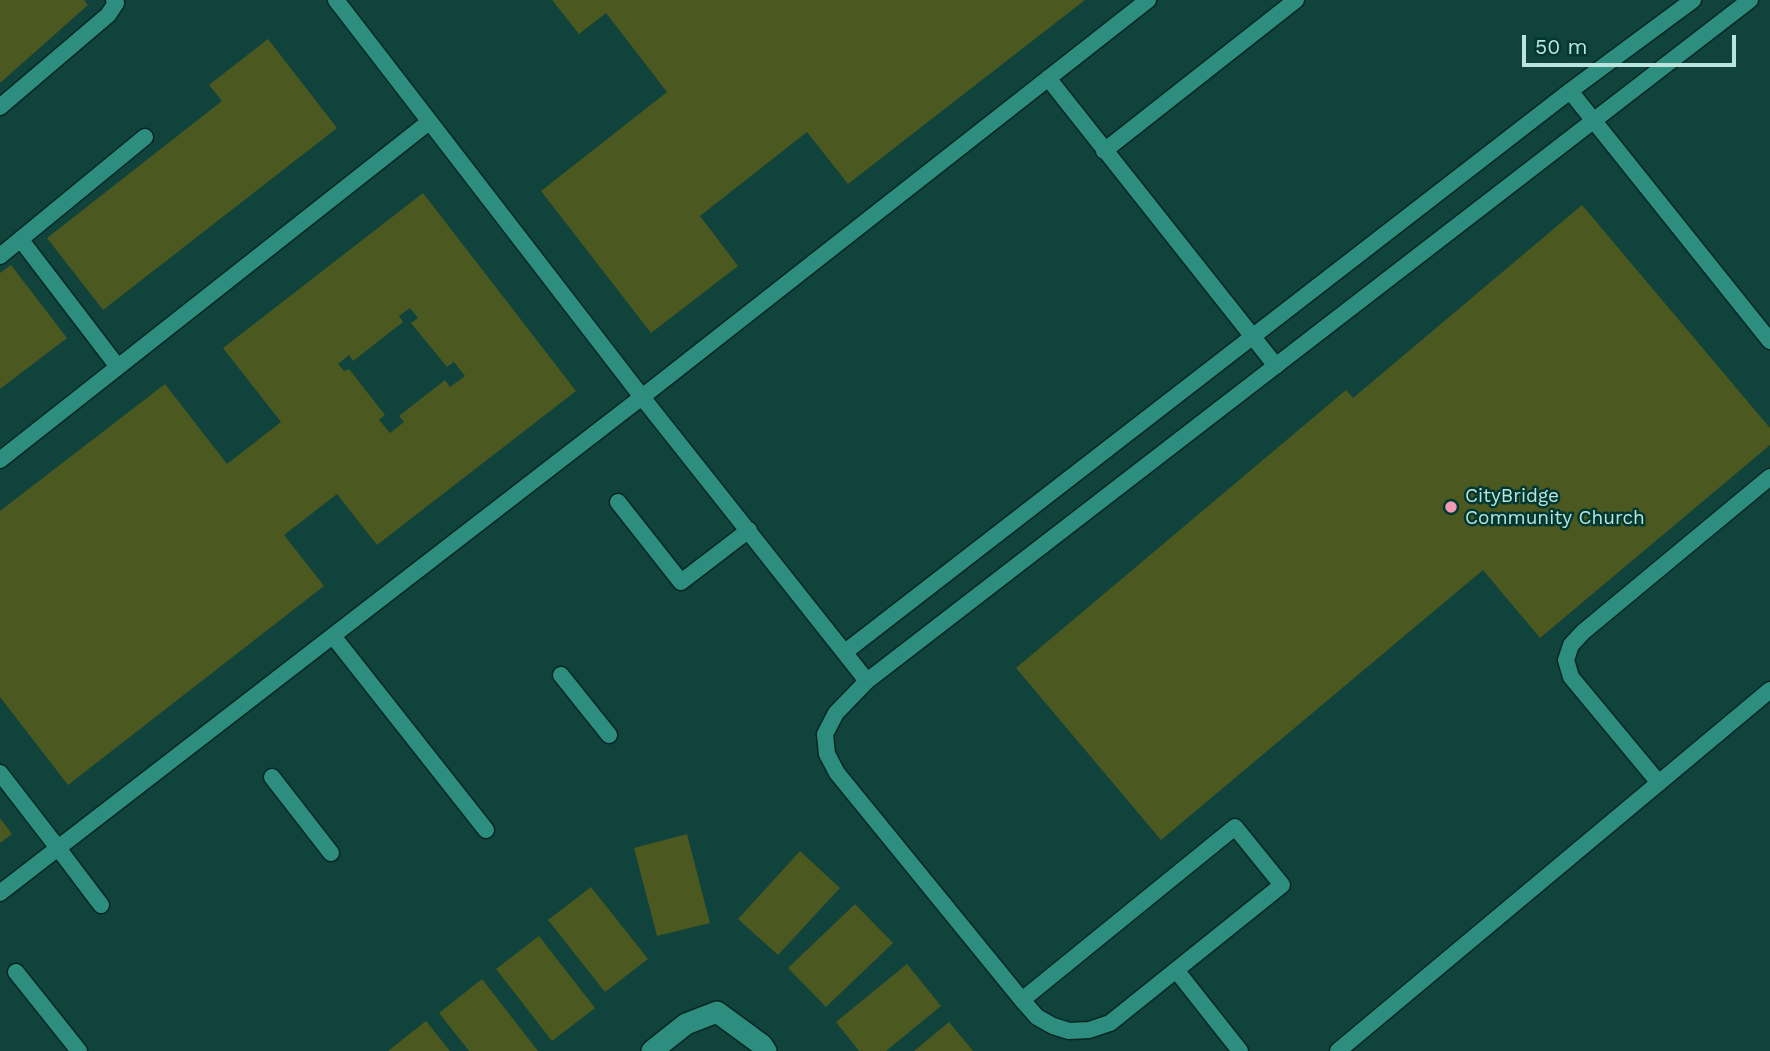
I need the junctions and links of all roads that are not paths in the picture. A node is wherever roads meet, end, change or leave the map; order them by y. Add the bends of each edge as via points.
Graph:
1 (114, 0) edge
2 (336, 0) edge
3 (1148, 0) edge
4 (1296, 0) edge
5 (1693, 0) edge
6 (1750, 0) edge
7 (1048, 78) junction
8 (1570, 91) junction
9 (0, 107) edge
10 (1593, 121) junction
11 (429, 122) junction
12 (145, 137) dead end
13 (1104, 150) junction
14 (20, 240) junction
15 (0, 257) edge
16 (1254, 337) junction
17 (1770, 341) edge
18 (1276, 366) junction
19 (118, 367) junction
20 (642, 397) junction
21 (0, 460) edge
22 (1770, 477) edge
23 (618, 502) dead end
24 (748, 530) junction
25 (333, 636) junction
26 (845, 652) junction
27 (561, 675) dead end
28 (867, 681) junction
29 (1770, 690) edge
30 (609, 735) dead end
31 (0, 773) edge
32 (272, 777) dead end
33 (1659, 783) junction
34 (486, 830) dead end
35 (58, 848) junction
36 (331, 853) dead end
37 (0, 893) edge
38 (101, 905) dead end
39 (1176, 970) junction
40 (16, 972) dead end
41 (1022, 1000) junction
42 (79, 1051) edge
43 (652, 1051) edge
44 (766, 1051) edge
45 (1240, 1051) edge
46 (1338, 1051) edge

1 - 9 lane via 108,15
2 - 11 lane
3 - 7 lane
4 - 13 lane
5 - 8 lane
6 - 10 lane
7 - 13 lane
7 - 20 lane
8 - 10 lane
8 - 16 lane
10 - 17 lane
10 - 18 lane
11 - 19 lane
11 - 20 lane
12 - 14 lane
13 - 16 lane
14 - 15 lane
14 - 19 lane
16 - 18 lane
16 - 26 lane
18 - 28 lane
19 - 21 lane
20 - 24 lane
20 - 25 lane
22 - 33 lane via 1571,645 1566,660 1571,677
23 - 24 lane via 681,582
24 - 26 lane
25 - 34 lane
25 - 35 lane
26 - 28 lane
27 - 30 lane
28 - 41 lane via 836,713 825,734 836,774
29 - 33 lane
31 - 35 lane
32 - 36 lane
33 - 46 lane
35 - 37 lane
35 - 38 lane
39 - 41 lane via 1110,1023 1089,1030 1052,1027
39 - 41 lane via 1282,885 1236,827
39 - 45 lane
40 - 42 lane
43 - 44 street via 686,1024 717,1012

